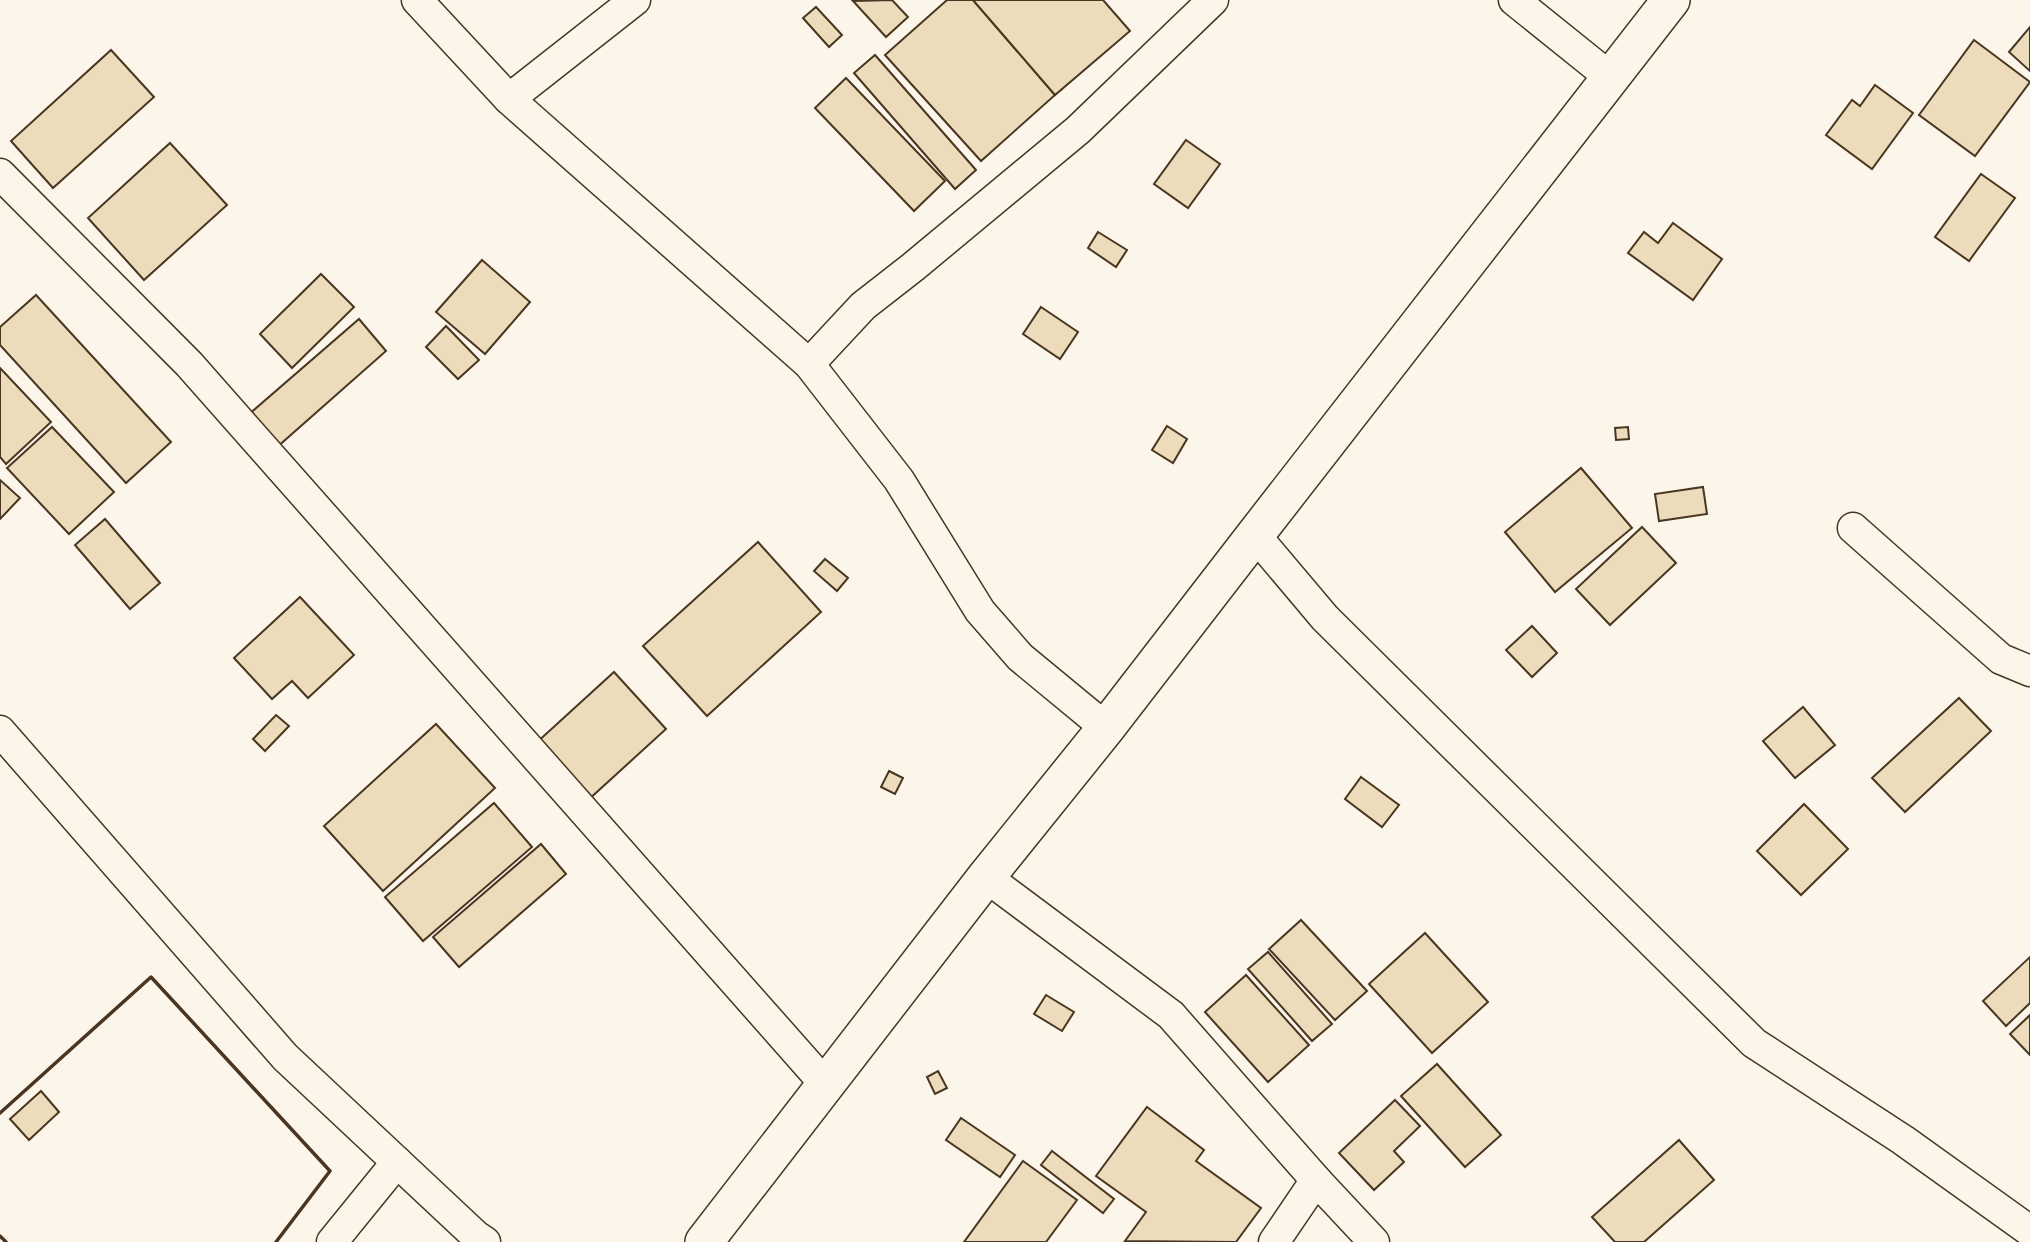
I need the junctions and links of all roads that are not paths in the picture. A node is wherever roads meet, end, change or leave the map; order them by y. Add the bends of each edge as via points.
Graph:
1 (417, 0) edge
2 (635, 0) edge
3 (1213, 0) edge
4 (1514, 0) edge
5 (1671, 0) edge
6 (1611, 78) junction
7 (509, 99) junction
8 (0, 174) edge
9 (809, 364) junction
10 (1853, 528) dead end
11 (1255, 535) junction
12 (2030, 671) edge
13 (1106, 728) junction
14 (0, 731) edge
15 (986, 877) junction
16 (826, 1085) junction
17 (397, 1162) junction
18 (1316, 1180) junction
19 (2030, 1231) edge
20 (332, 1242) edge
21 (485, 1242) edge
22 (704, 1242) edge
23 (1274, 1242) edge
24 (1374, 1242) edge

1 - 7 street
2 - 7 street
3 - 9 street via 1078,130 863,306
4 - 6 street
5 - 6 street
6 - 11 street
7 - 9 street
8 - 16 street via 189,365
9 - 13 street via 899,480 980,611 1020,657
10 - 12 street via 2001,659
11 - 13 street
11 - 19 street via 1325,618 1754,1043 1903,1140
13 - 15 street
14 - 17 street via 285,1057
15 - 16 street
15 - 18 street via 1171,1015
16 - 22 street
17 - 20 street
17 - 21 street
18 - 23 street
18 - 24 street

